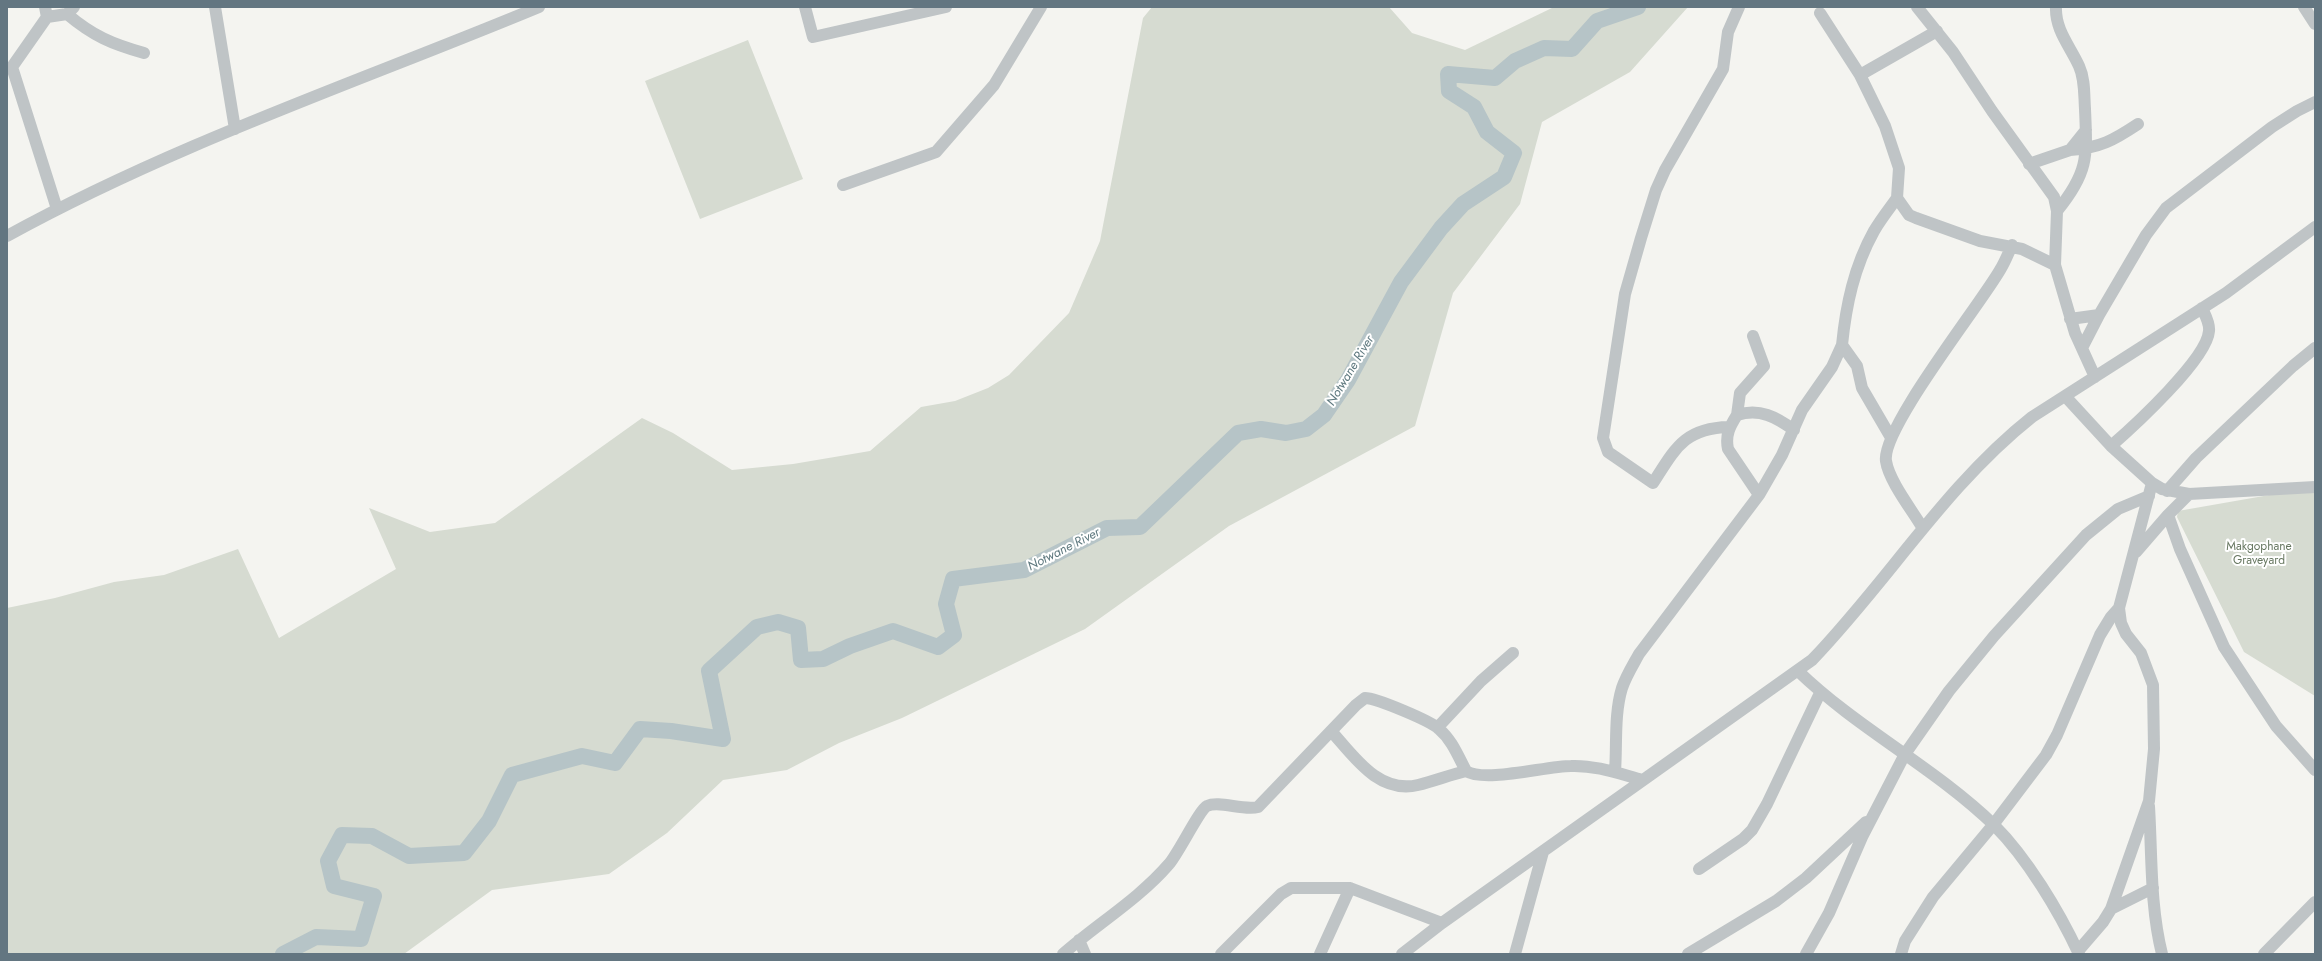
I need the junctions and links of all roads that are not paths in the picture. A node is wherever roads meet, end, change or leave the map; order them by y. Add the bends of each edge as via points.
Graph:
1 (215, 7) edge
2 (539, 7) edge
3 (805, 7) edge
4 (946, 7) edge
5 (1041, 7) edge
6 (1739, 7) edge
7 (1917, 7) edge
8 (2056, 7) edge
9 (2304, 7) edge
10 (70, 10) edge
11 (46, 12) edge
12 (1820, 13) dead end
13 (2315, 24) edge
14 (1937, 31) junction
15 (144, 53) dead end
16 (10, 69) edge
17 (1860, 75) junction
18 (2315, 102) edge
19 (2138, 124) dead end
20 (234, 129) junction
21 (2086, 130) junction
22 (2087, 149) junction
23 (2070, 150) junction
24 (2029, 164) junction
25 (843, 186) dead end
26 (1896, 198) junction
27 (57, 209) junction
28 (2057, 211) junction
29 (2315, 227) edge
30 (7, 236) edge
31 (2012, 246) junction
32 (2055, 265) junction
33 (2202, 308) junction
34 (2098, 315) junction
35 (2070, 319) junction
36 (1753, 336) dead end
37 (1842, 345) junction
38 (2082, 348) junction
39 (2315, 348) edge
40 (2096, 376) junction
41 (2065, 396) junction
42 (1737, 415) junction
43 (1729, 427) junction
44 (1794, 430) junction
45 (1890, 436) junction
46 (2111, 446) junction
47 (2152, 483) junction
48 (2315, 486) edge
49 (2167, 490) junction
50 (2189, 494) junction
51 (1758, 495) junction
52 (2149, 496) junction
53 (2168, 515) junction
54 (1922, 527) junction
55 (2134, 554) junction
56 (2119, 608) junction
57 (1513, 653) dead end
58 (1798, 672) junction
59 (1820, 693) junction
60 (1438, 727) junction
61 (1332, 732) junction
62 (1905, 754) junction
63 (2315, 770) edge
64 (1466, 771) junction
65 (1615, 772) junction
66 (1643, 780) junction
67 (2149, 801) junction
68 (1874, 814) junction
69 (1993, 825) junction
70 (2152, 850) junction
71 (1543, 852) junction
72 (2129, 855) junction
73 (1699, 869) dead end
74 (1350, 888) junction
75 (2153, 888) junction
76 (2315, 902) edge
77 (2111, 909) junction
78 (1442, 923) junction
79 (1079, 940) junction
80 (1812, 951) edge
81 (2078, 953) edge
82 (1063, 954) edge
83 (1085, 954) edge
84 (1221, 954) edge
85 (1320, 954) edge
86 (1402, 954) edge
87 (1515, 954) edge
88 (1688, 954) edge
89 (1901, 954) edge
90 (2162, 954) edge
91 (2264, 954) edge

1 - 20 street
2 - 20 street
3 - 4 street via 813,37
5 - 25 street via 994,85 936,152
6 - 43 street via 1728,32 1723,69 1656,190 1624,294 1603,438 1608,452 1653,483 1675,449 1686,438 1699,431
7 - 14 street
8 - 21 street via 2059,28 2082,74
9 - 13 street
10 - 11 street
10 - 15 street via 88,31 98,37
11 - 16 street
12 - 17 street
14 - 17 street
14 - 24 street
16 - 27 street
17 - 26 street via 1885,126 1898,160
18 - 34 street via 2272,127 2166,208 2155,220
19 - 22 street via 2113,141
20 - 27 street
21 - 22 street
21 - 23 street
22 - 23 street
22 - 28 street via 2082,173
23 - 24 street
24 - 28 street via 2050,189
26 - 31 street via 1909,215 1916,218 1980,241
26 - 37 street via 1874,232 1858,266 1845,313
27 - 30 street
28 - 32 street
29 - 33 street
31 - 32 street via 2033,253
31 - 45 street via 2000,270
32 - 35 street
33 - 40 street
33 - 46 street via 2209,324 2209,332 2200,352 2165,395
34 - 35 street
34 - 38 street
35 - 38 street
36 - 42 street via 1764,366 1740,393
37 - 44 street via 1826,378 1802,410
37 - 45 street via 1857,366 1862,388
38 - 40 street
39 - 49 street via 2196,458
40 - 41 street
41 - 46 street
41 - 54 street via 2012,432
42 - 43 street
42 - 44 street via 1754,412 1768,415
43 - 51 street via 1726,440 1728,449
44 - 51 street
45 - 54 street via 1886,461
46 - 47 street
47 - 49 street
47 - 52 street
48 - 50 street
49 - 50 street
50 - 53 street
51 - 65 street via 1639,654 1629,673 1622,688 1619,706
52 - 55 street
52 - 62 street via 2118,509 2086,534 1994,636 1949,691
53 - 55 street
53 - 63 street via 2180,549 2224,647 2276,726
54 - 58 street via 1831,639
55 - 56 street
56 - 67 street via 2121,623 2141,653 2153,685 2154,750
56 - 69 street via 2100,635 2046,755
57 - 60 street via 1481,681
58 - 59 street
58 - 66 street
59 - 62 street
59 - 73 street via 1752,830
60 - 61 street via 1381,701 1365,698
60 - 64 street via 1455,748
61 - 64 street via 1384,783 1417,786
61 - 79 street via 1258,808 1206,806 1169,864 1135,896
62 - 68 street
62 - 69 street
64 - 65 street via 1494,775 1570,766 1594,767
65 - 66 street
66 - 71 street
67 - 70 street
67 - 72 street
68 - 80 street
68 - 88 street via 1829,858 1782,896
69 - 81 street via 2025,863
69 - 89 street via 1933,897 1905,941
70 - 72 street
70 - 75 street
71 - 78 street
71 - 87 street
72 - 77 street
74 - 78 street
74 - 84 street via 1302,887 1285,890
74 - 85 street
75 - 77 street
75 - 90 street
76 - 91 street
77 - 81 street
78 - 86 street
79 - 82 street
79 - 83 street

